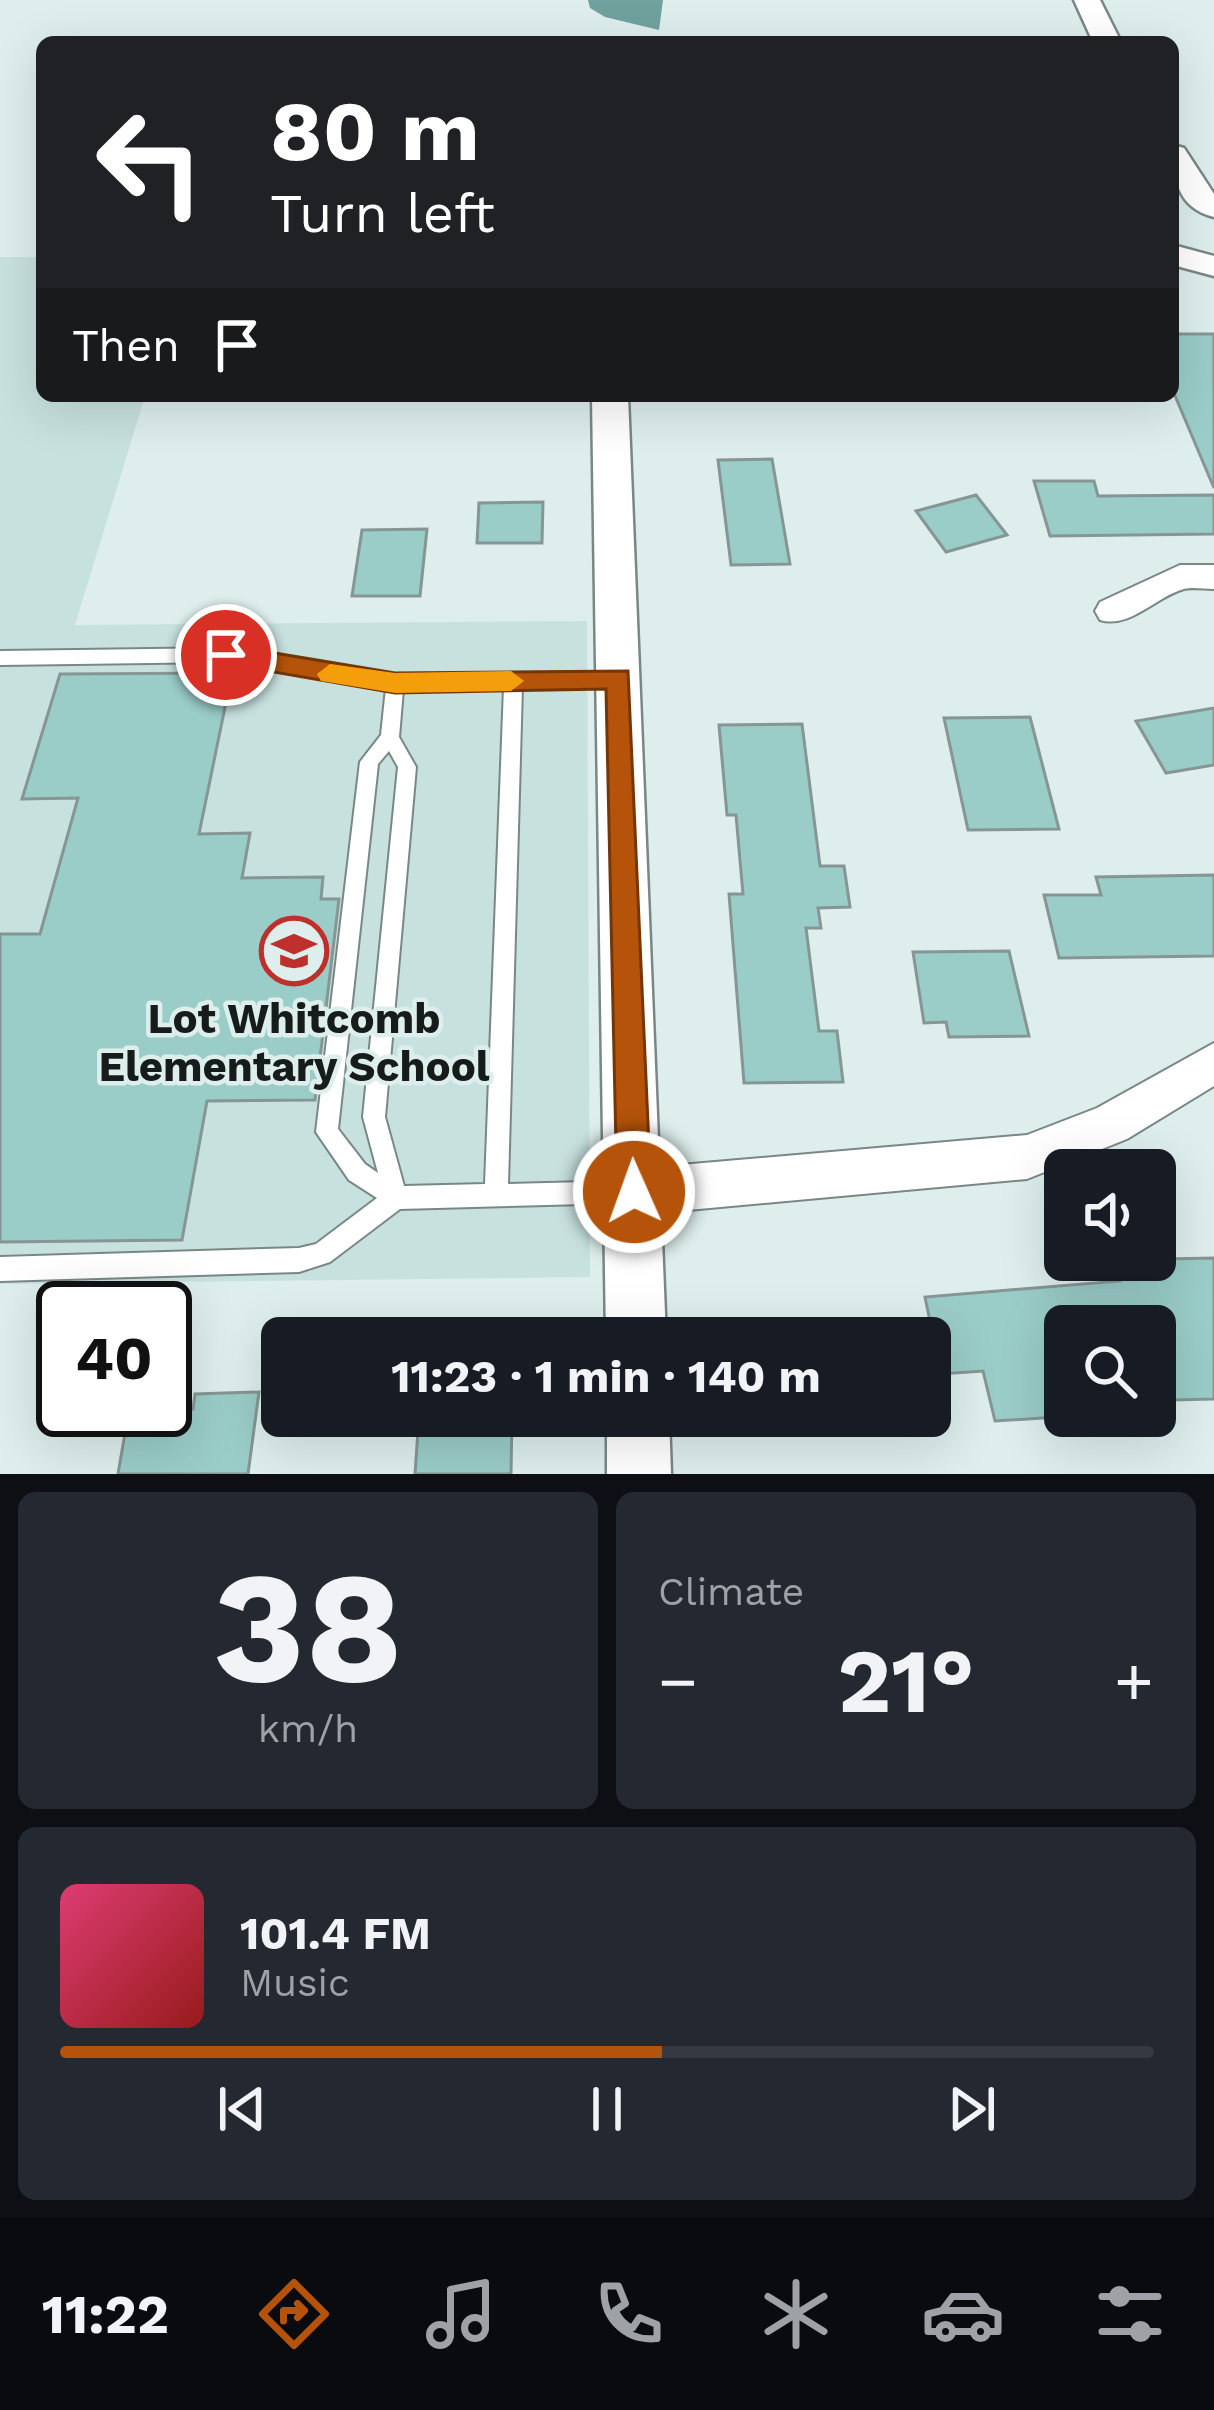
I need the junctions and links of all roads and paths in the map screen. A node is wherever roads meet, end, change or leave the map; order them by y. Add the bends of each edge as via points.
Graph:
1 (1087, 0) edge
2 (1104, 36) edge
3 (1179, 164) edge
4 (1179, 208) edge
5 (1214, 209) edge
6 (610, 402) edge
7 (1214, 577) edge
8 (1112, 611) dead end
9 (0, 658) edge
10 (619, 679) junction
11 (513, 681) junction
12 (395, 683) junction
13 (390, 737) junction
14 (1214, 1063) edge
15 (634, 1192) junction
16 (496, 1196) junction
17 (396, 1198) junction
18 (0, 1269) edge
19 (636, 1317) edge
20 (638, 1437) edge
21 (638, 1474) edge

1 - 2 street
3 - 5 street
4 - 5 street
6 - 10 street
7 - 8 street via 1180,577
9 - 12 lane via 226,655
10 - 11 lane
10 - 15 street
11 - 12 lane
11 - 16 lane
12 - 13 lane
13 - 17 lane via 407,767 374,1118
13 - 17 lane via 369,761 327,1132 357,1172
14 - 15 street via 1111,1124 1027,1157
15 - 16 lane
15 - 19 street
16 - 17 lane
17 - 18 lane via 322,1254 299,1260
20 - 21 street

